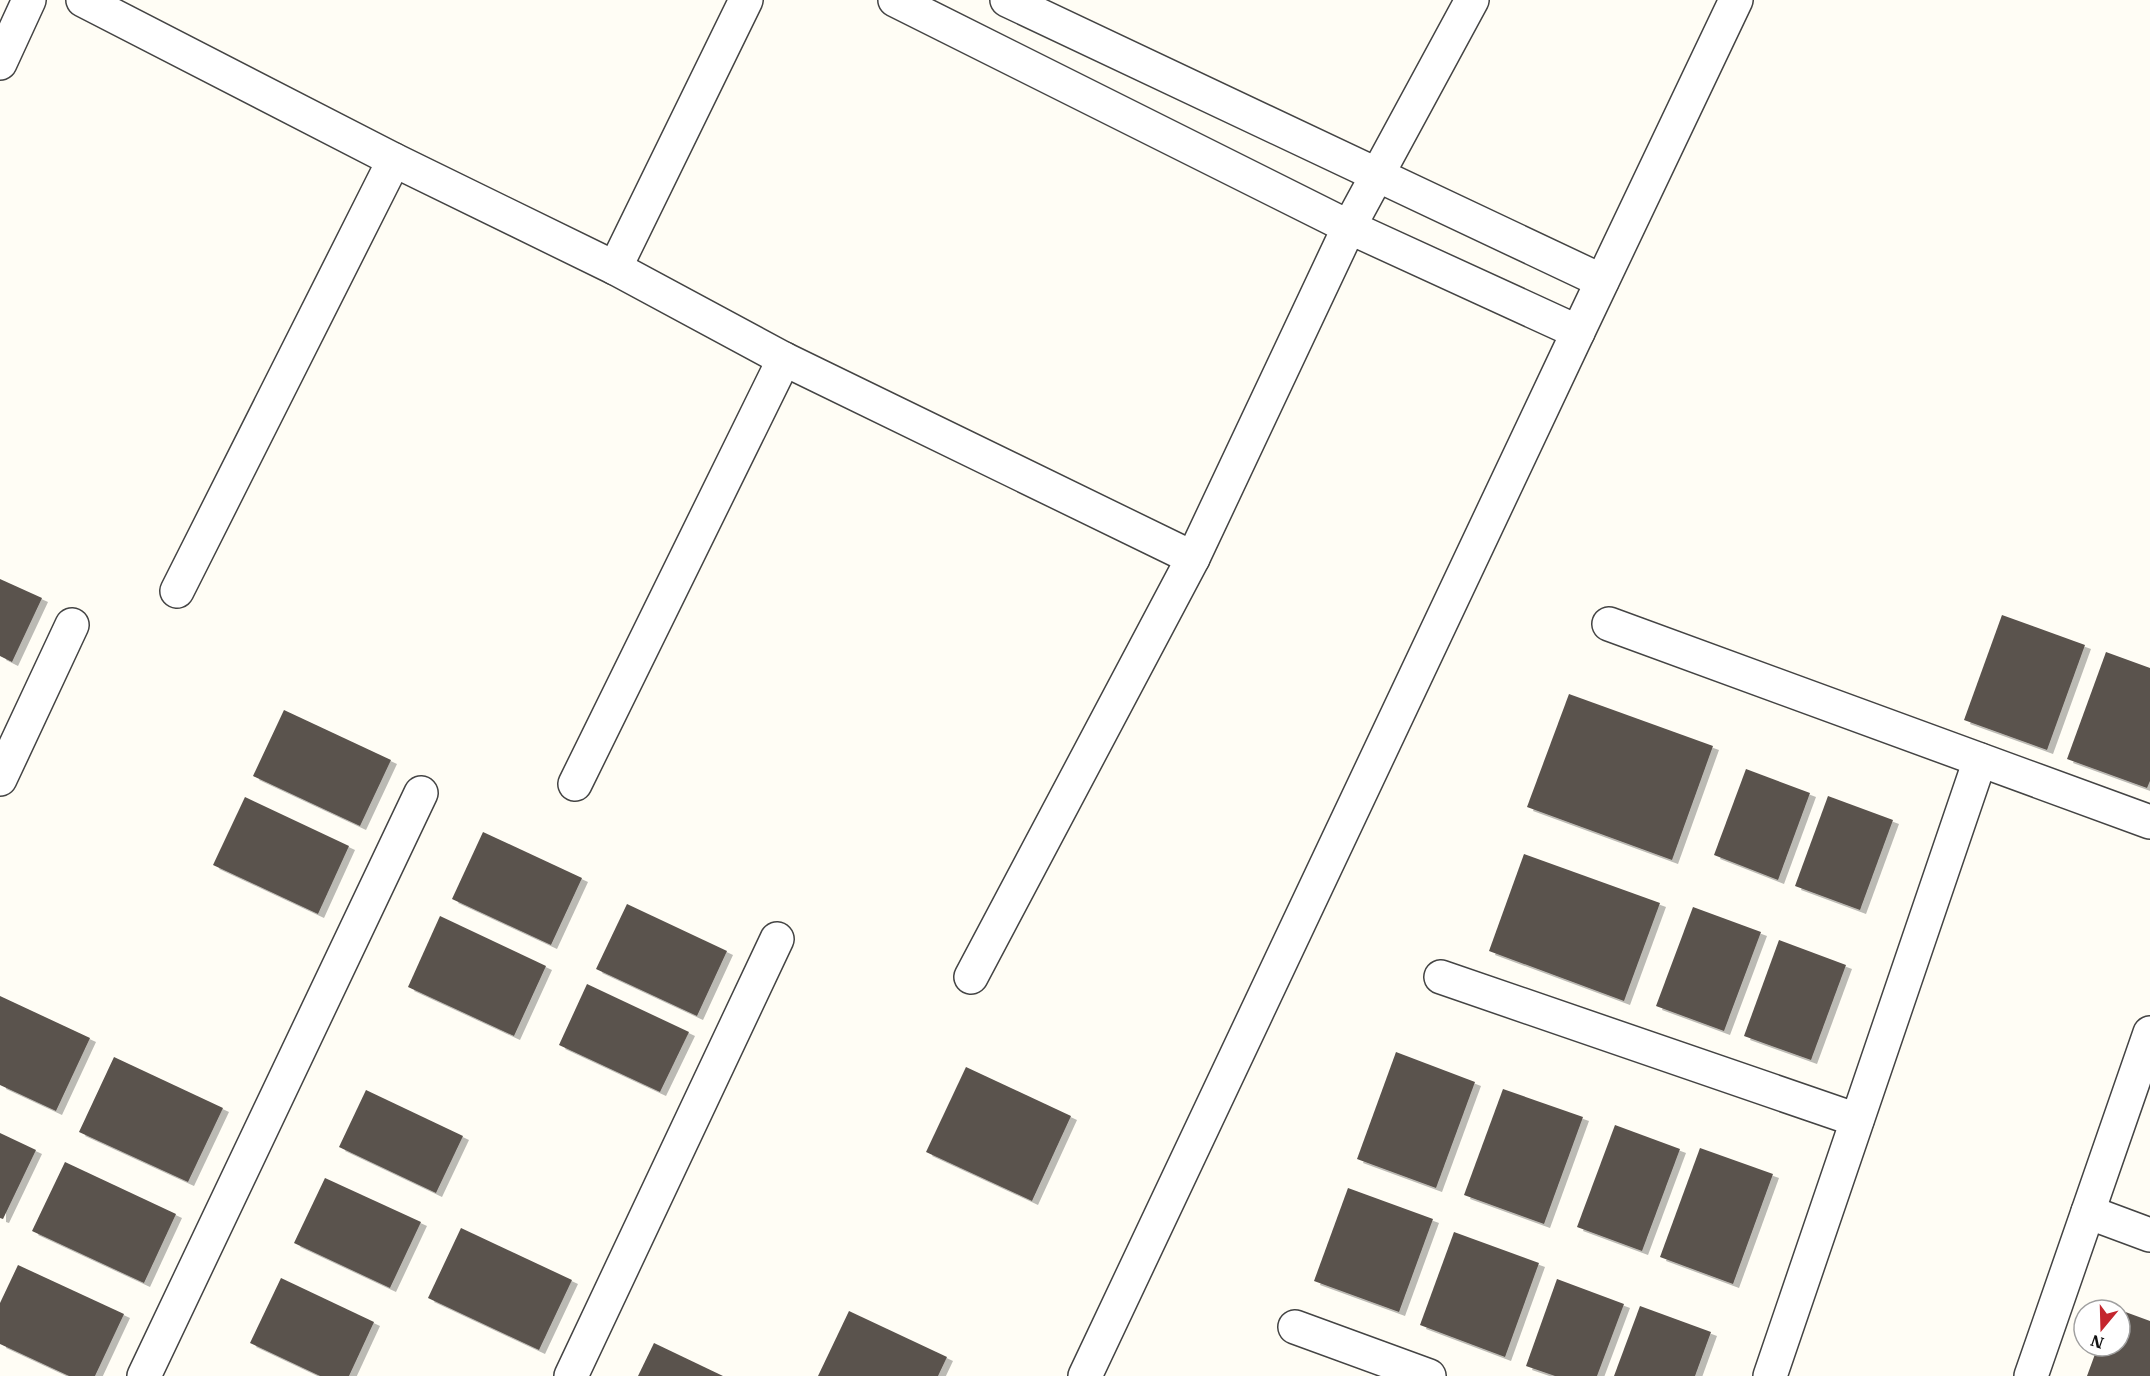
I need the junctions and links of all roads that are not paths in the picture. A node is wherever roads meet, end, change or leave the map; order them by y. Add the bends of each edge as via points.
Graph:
1 (29, 0) edge
2 (83, 0) edge
3 (746, 0) edge
4 (895, 0) edge
5 (1007, 0) edge
6 (1472, 0) edge
7 (1737, 0) edge
8 (0, 63) edge
9 (394, 160) junction
10 (1377, 173) junction
11 (1349, 227) junction
12 (615, 268) junction
13 (1602, 281) junction
14 (1578, 332) junction
15 (784, 359) junction
16 (1193, 558) junction
17 (177, 591) dead end
18 (1609, 624) dead end
19 (72, 625) dead end
20 (1980, 760) junction
21 (0, 779) edge
22 (575, 784) dead end
23 (421, 793) dead end
24 (2150, 822) edge
25 (777, 939) dead end
26 (971, 977) dead end
27 (1441, 977) dead end
28 (2150, 1033) edge
29 (1857, 1120) junction
30 (2088, 1212) junction
31 (2150, 1235) edge
32 (1295, 1327) dead end
33 (144, 1376) edge
34 (571, 1376) edge
35 (1085, 1376) edge
36 (1429, 1376) edge
37 (1770, 1376) edge
38 (2031, 1376) edge

1 - 8 street
2 - 9 street
3 - 12 street
4 - 11 street
5 - 10 street
6 - 10 street
7 - 13 street
9 - 12 street
9 - 17 street
10 - 11 street
10 - 13 street
11 - 14 street
11 - 16 street
12 - 15 street
13 - 14 street
14 - 35 street
15 - 16 street
15 - 22 street
16 - 26 street
18 - 20 street
19 - 21 street
20 - 24 street
20 - 29 street
23 - 33 street
25 - 34 street
27 - 29 street
28 - 30 street
29 - 37 street
30 - 31 street
30 - 38 street
32 - 36 street

